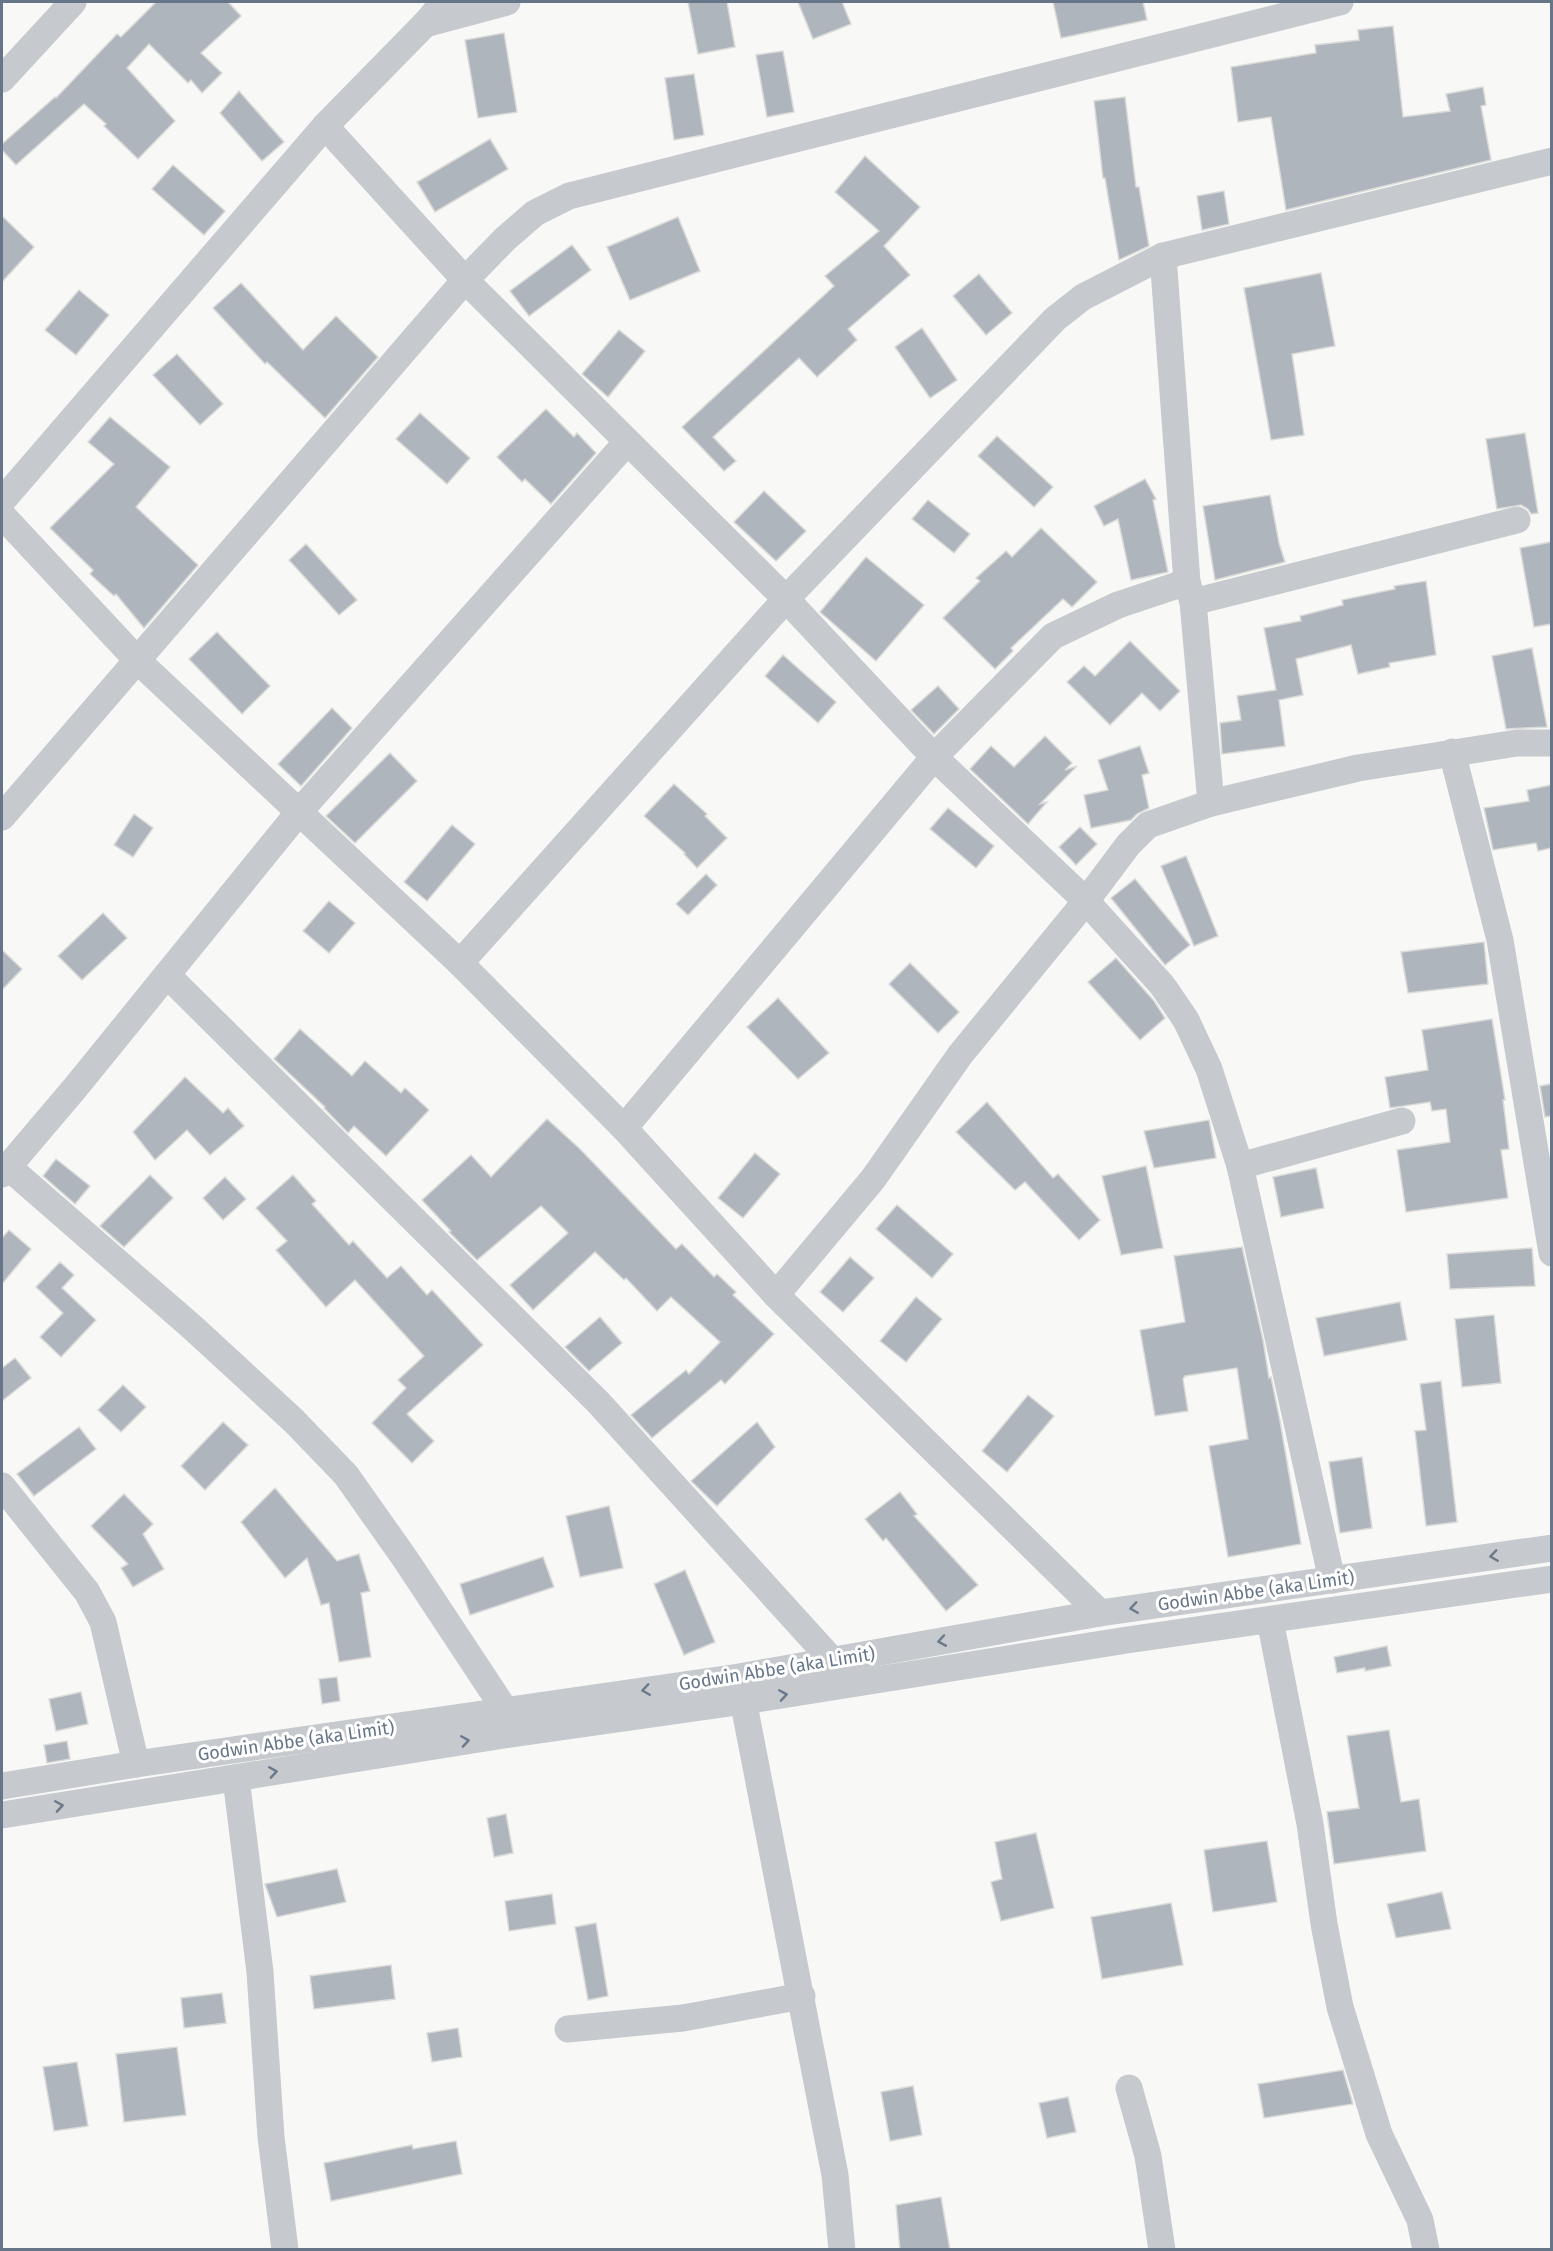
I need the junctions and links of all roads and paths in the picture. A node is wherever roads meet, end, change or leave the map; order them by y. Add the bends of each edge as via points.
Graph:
1 (73, 2) edge
2 (444, 2) edge
3 (507, 2) edge
4 (1340, 2) edge
5 (425, 24) junction
6 (2, 79) edge
7 (325, 126) junction
8 (1551, 161) edge
9 (1163, 256) junction
10 (465, 280) junction
11 (627, 442) junction
12 (2, 501) edge
13 (2, 515) edge
14 (1517, 520) dead end
15 (1190, 592) junction
16 (786, 599) junction
17 (138, 662) junction
18 (1551, 743) edge
19 (1452, 752) junction
20 (934, 757) junction
21 (1211, 803) junction
22 (299, 812) junction
23 (2, 817) edge
24 (1086, 901) junction
25 (460, 963) junction
26 (167, 975) junction
27 (1402, 1121) dead end
28 (624, 1128) junction
29 (1240, 1166) junction
30 (4, 1170) edge
31 (1551, 1253) edge
32 (776, 1295) junction
33 (3, 1491) edge
34 (1551, 1548) edge
35 (1551, 1579) edge
36 (1332, 1580) junction
37 (1100, 1612) junction
38 (1270, 1620) junction
39 (1045, 1624) junction
40 (1050, 1652) junction
41 (832, 1660) junction
42 (741, 1689) junction
43 (505, 1710) junction
44 (136, 1764) junction
45 (236, 1778) junction
46 (2, 1786) edge
47 (2, 1815) edge
48 (802, 1996) junction
49 (568, 2029) dead end
50 (1129, 2088) dead end
51 (285, 2250) edge
52 (842, 2250) edge
53 (1162, 2250) edge
54 (1426, 2250) edge

1 - 6 street
2 - 5 street
3 - 5 street
4 - 10 street via 569,196 535,213
5 - 7 street
7 - 10 street
7 - 12 street
8 - 9 street
9 - 15 street
9 - 16 street via 1083,297 1055,319
10 - 11 street
10 - 17 street
11 - 16 street
11 - 22 street
13 - 17 street
14 - 15 street
15 - 20 street via 1118,605 1053,636
15 - 21 street
16 - 20 street
16 - 25 street
17 - 22 street
17 - 23 street
18 - 19 street via 1517,743
19 - 21 street via 1358,768
19 - 31 street via 1500,940
20 - 24 street
20 - 28 street
21 - 24 street via 1149,825 1128,845
22 - 25 street
22 - 26 street
24 - 29 street via 1161,985 1186,1020 1209,1069
24 - 32 street via 960,1055 873,1179
25 - 28 street
26 - 30 street
26 - 41 street via 598,1402
27 - 29 street
28 - 32 street
29 - 36 street
30 - 43 street via 192,1327 346,1475
32 - 37 street
33 - 44 street via 87,1592 103,1622
34 -> 36 street, Godwin Abbe (aka Limit)
35 - 38 street, Godwin Abbe (aka Limit)
36 -> 37 street, Godwin Abbe (aka Limit)
37 - 39 street, Godwin Abbe (aka Limit)
38 - 40 street, Godwin Abbe (aka Limit)
38 - 54 street via 1310,1824 1340,2007 1379,2134 1419,2220
39 - 40 street
39 -> 41 street, Godwin Abbe (aka Limit)
42 -> 40 street, Godwin Abbe (aka Limit)
41 - 42 street, Godwin Abbe (aka Limit)
42 -> 43 street, Godwin Abbe (aka Limit)
45 -> 42 street, Godwin Abbe (aka Limit) via 601,1723
42 - 48 street
43 - 44 street, Godwin Abbe (aka Limit)
44 - 46 street, Godwin Abbe (aka Limit)
47 -> 45 street, Godwin Abbe (aka Limit)
45 - 51 street via 260,1972 271,2137
48 - 49 street via 683,2018
48 - 52 street via 835,2175
50 - 53 street via 1148,2156

